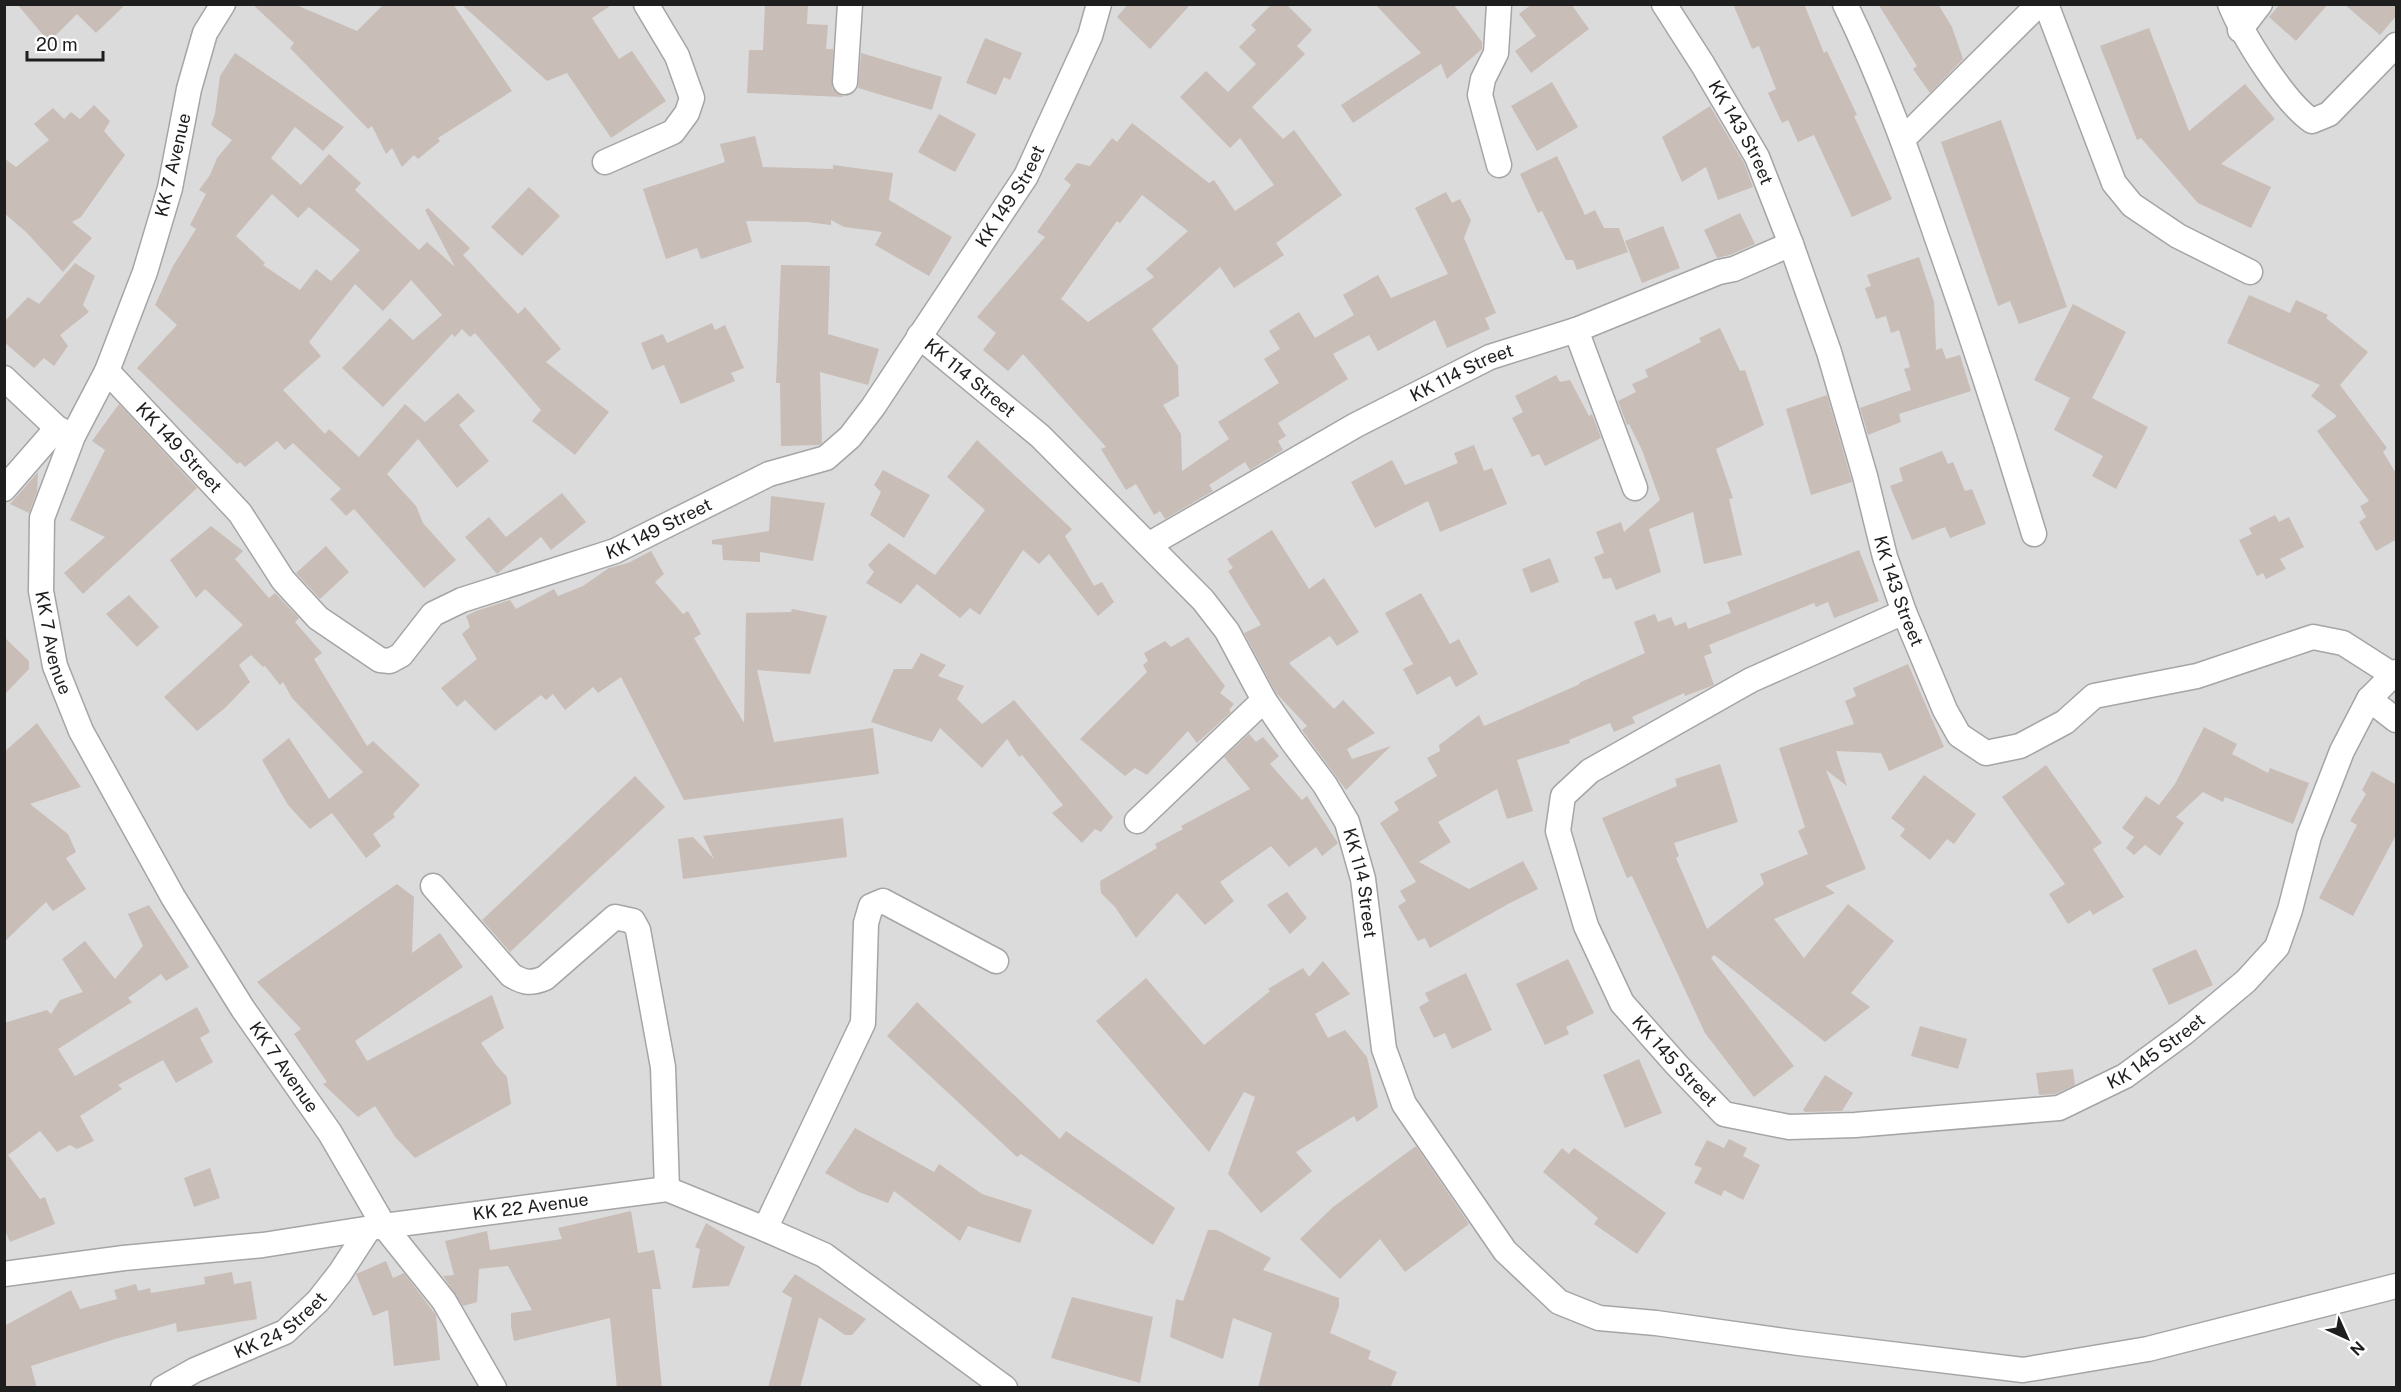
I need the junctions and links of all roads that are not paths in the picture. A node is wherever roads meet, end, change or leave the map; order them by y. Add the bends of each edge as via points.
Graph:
1 (223, 4) edge
2 (646, 4) edge
3 (850, 4) edge
4 (1099, 4) edge
5 (1664, 4) edge
6 (1845, 4) edge
7 (2039, 4) edge
8 (2046, 4) edge
9 (2230, 4) edge
10 (2260, 4) edge
11 (1499, 5) edge
12 (2240, 30) junction
13 (2397, 45) edge
14 (845, 82) dead end
15 (1903, 139) junction
16 (605, 162) dead end
17 (1499, 165) dead end
18 (1791, 244) junction
19 (2250, 272) dead end
20 (1576, 330) junction
21 (919, 336) junction
22 (107, 371) junction
23 (4, 378) edge
24 (65, 432) junction
25 (1635, 488) dead end
26 (4, 489) edge
27 (2034, 534) dead end
28 (1150, 544) junction
29 (1904, 612) junction
30 (2395, 673) edge
31 (2369, 699) junction
32 (1264, 700) junction
33 (2397, 720) edge
34 (1137, 821) dead end
35 (433, 886) dead end
36 (996, 961) dead end
37 (666, 1189) junction
38 (376, 1228) junction
39 (765, 1228) junction
40 (4, 1274) edge
41 (2397, 1286) edge
42 (163, 1388) edge
43 (494, 1388) edge
44 (1005, 1388) edge

1 - 22 street, KK 7 Avenue via 205,33 189,88 170,188 145,272
2 - 16 street via 677,56 692,98 673,132
3 - 14 street
4 - 21 street, KK 149 Street via 1090,36 1026,176
5 - 18 street, KK 143 Street via 1757,158
6 - 15 street
7 - 15 street
8 - 19 street via 2114,183 2132,205 2178,237
9 - 12 street
10 - 12 street
11 - 17 street via 1496,53 1480,94
12 - 13 street via 2298,111 2312,121 2329,114
15 - 27 street via 1991,391
18 - 20 street, KK 114 Street
18 - 29 street, KK 143 Street via 1830,352 1884,557
20 - 25 street
20 - 28 street, KK 114 Street via 1490,357 1356,425
21 - 22 street, KK 149 Street via 873,407 850,437 826,458 770,474 615,551 462,600 433,614 401,655 390,661 380,660 318,618 283,580 240,513
21 - 28 street, KK 114 Street via 1040,436
22 - 24 street, KK 7 Avenue
23 - 24 street
24 - 26 street
24 - 38 street, KK 7 Avenue via 42,518 41,591 55,666 81,732 173,897 243,1009 330,1133
28 - 32 street, KK 114 Street via 1227,631
29 - 30 street, KK 143 Street via 1959,735 1986,753 2020,746 2065,722 2094,696 2197,676 2313,637 2343,643
29 - 31 street, KK 145 Street via 1751,680 1590,771 1563,796 1558,831 1586,926 1622,1003 1724,1114 1789,1127 2058,1108 2124,1076 2246,981 2277,947 2309,836 2342,751
30 - 31 street, KK 145 Street
31 - 33 street
32 - 34 street
32 - 41 street, KK 114 Street via 1347,822 1363,879 1384,1049 1404,1104 1505,1251 1558,1302 1599,1318 2022,1370 2148,1349
35 - 37 street via 511,975 524,982 545,978 615,917 633,921 638,930 663,1067
36 - 39 street via 883,901 871,906 866,923 863,1023
37 - 38 street, KK 22 Avenue
37 - 39 street, KK 22 Avenue
38 - 40 street, KK 22 Avenue via 264,1245
38 - 42 street, KK 24 Street via 318,1301 285,1332 195,1370
38 - 43 street, KK 7 Avenue via 444,1301
39 - 44 street, KK 22 Avenue via 824,1255

